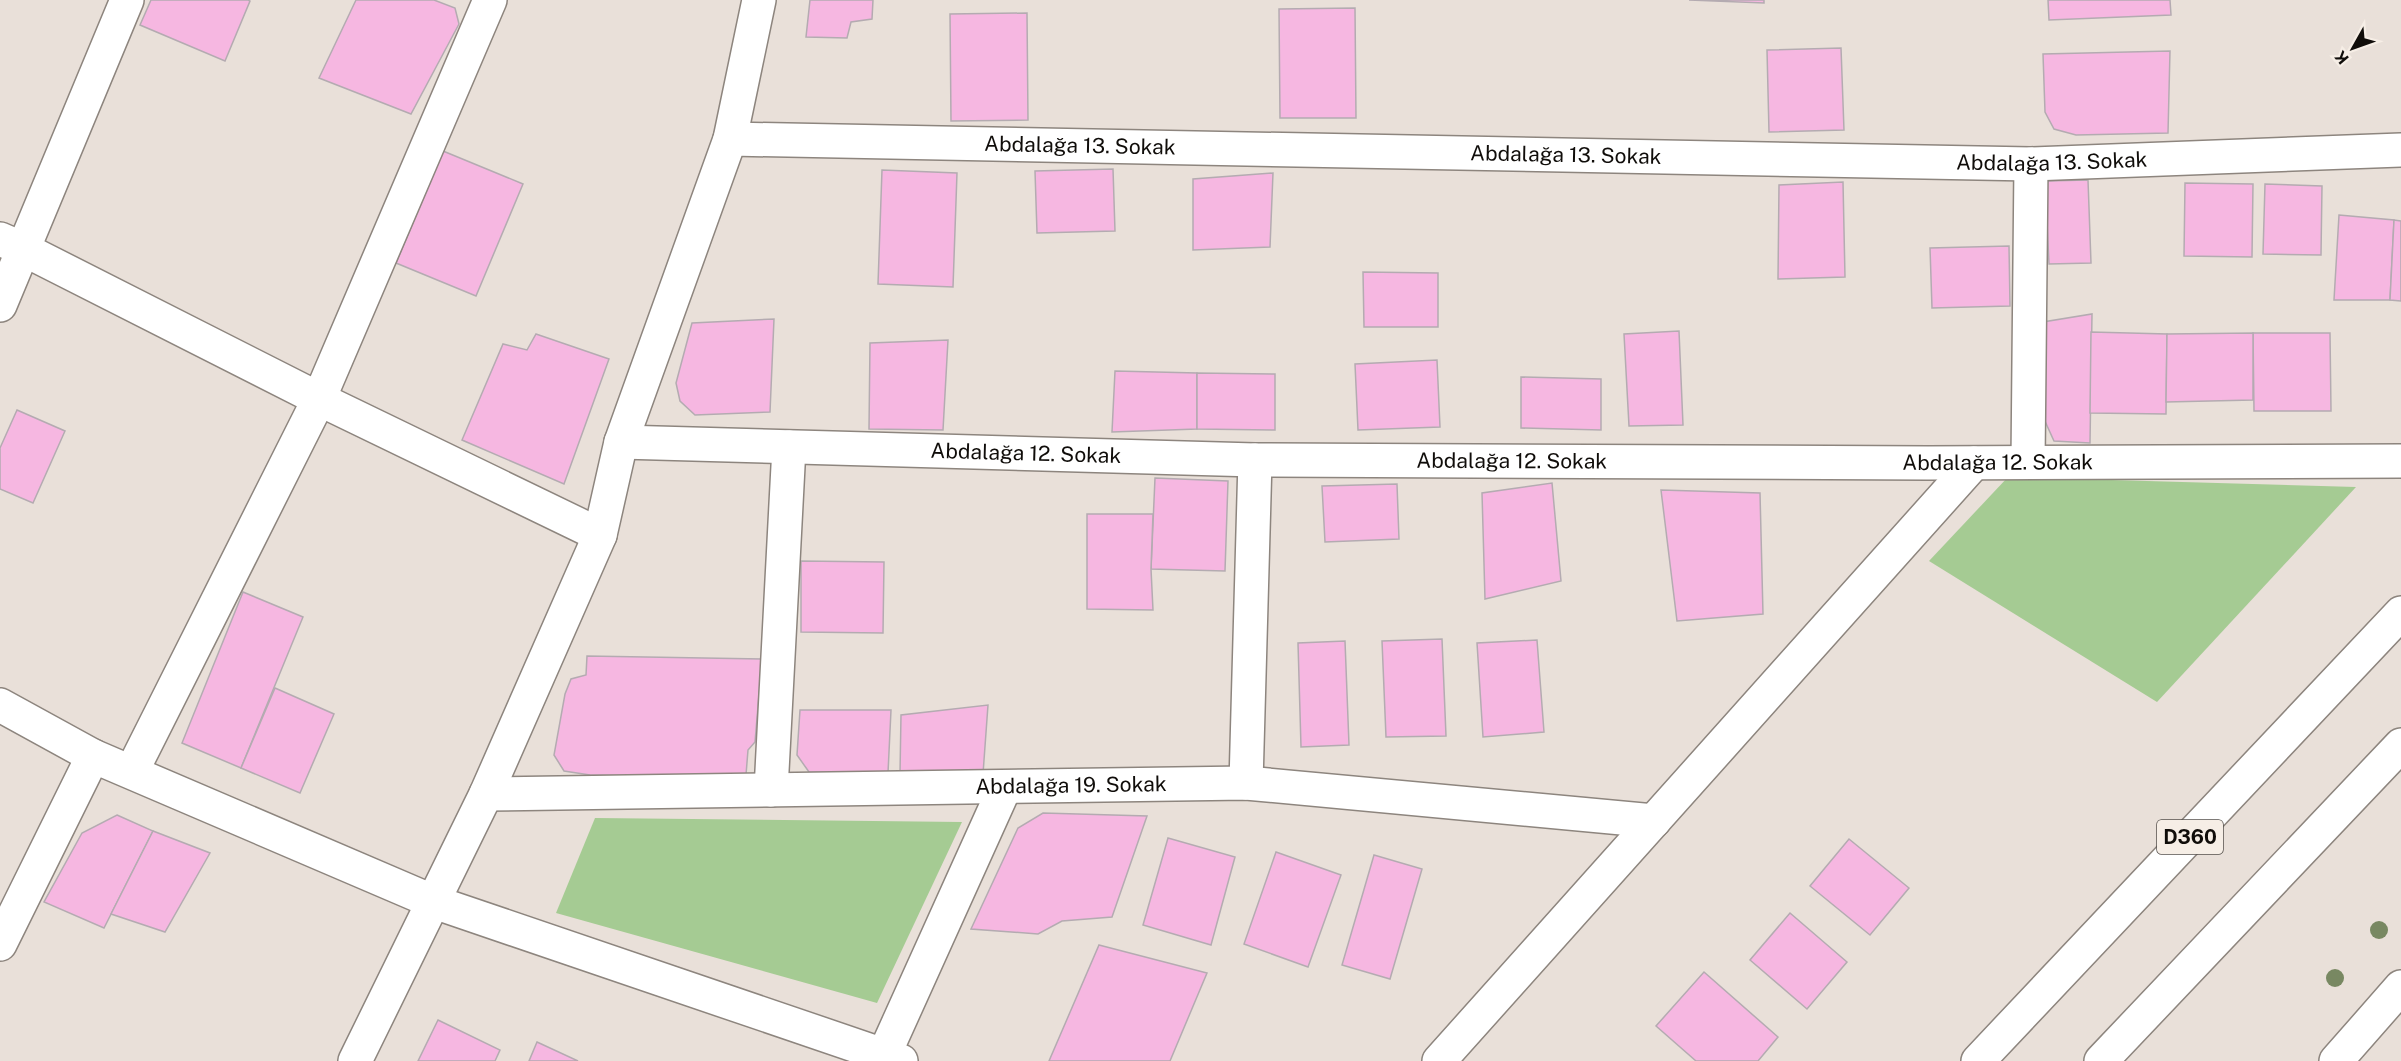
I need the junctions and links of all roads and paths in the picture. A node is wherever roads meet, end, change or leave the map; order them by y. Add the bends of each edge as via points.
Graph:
1 (127, 0) edge
2 (490, 0) edge
3 (759, 0) edge
4 (730, 139) junction
5 (2401, 150) edge
6 (2031, 164) junction
7 (12, 244) edge
8 (0, 305) edge
9 (319, 399) junction
10 (621, 442) junction
11 (789, 447) junction
12 (1254, 459) junction
13 (2401, 461) edge
14 (2028, 462) junction
15 (1974, 463) junction
16 (600, 535) junction
17 (2401, 613) edge
18 (0, 705) edge
19 (2401, 744) edge
20 (93, 756) junction
21 (132, 771) junction
22 (1246, 783) junction
23 (1005, 787) junction
24 (771, 790) junction
25 (486, 794) junction
26 (1654, 821) junction
27 (434, 902) junction
28 (0, 944) edge
29 (2401, 987) edge
30 (893, 1058) edge
31 (355, 1061) edge
32 (1438, 1061) edge
33 (1978, 1061) edge
34 (2101, 1061) edge
35 (2336, 1061) edge

1 - 7 street
2 - 9 street
3 - 4 street
4 - 6 street, Abdalağa 13. Sokak
4 - 10 street
5 - 6 street, Abdalağa 13. Sokak
6 - 14 street
7 - 8 street
7 - 9 street
9 - 16 street
9 - 21 street
10 - 11 street, Abdalağa 12. Sokak
10 - 16 street
11 - 12 street, Abdalağa 12. Sokak
11 - 24 street
12 - 15 street, Abdalağa 12. Sokak
12 - 22 street
13 - 14 street, Abdalağa 12. Sokak
14 - 15 street, Abdalağa 12. Sokak
15 - 26 street
16 - 25 street
17 - 33 street, D360
18 - 20 street
19 - 34 street
20 - 21 street
20 - 28 street
21 - 27 street
22 - 23 street, Abdalağa 19. Sokak
22 - 26 street, Abdalağa 19. Sokak
23 - 24 street, Abdalağa 19. Sokak
23 - 30 street
24 - 25 street, Abdalağa 19. Sokak
25 - 27 street
26 - 32 street
27 - 30 street
27 - 31 street
29 - 35 street

